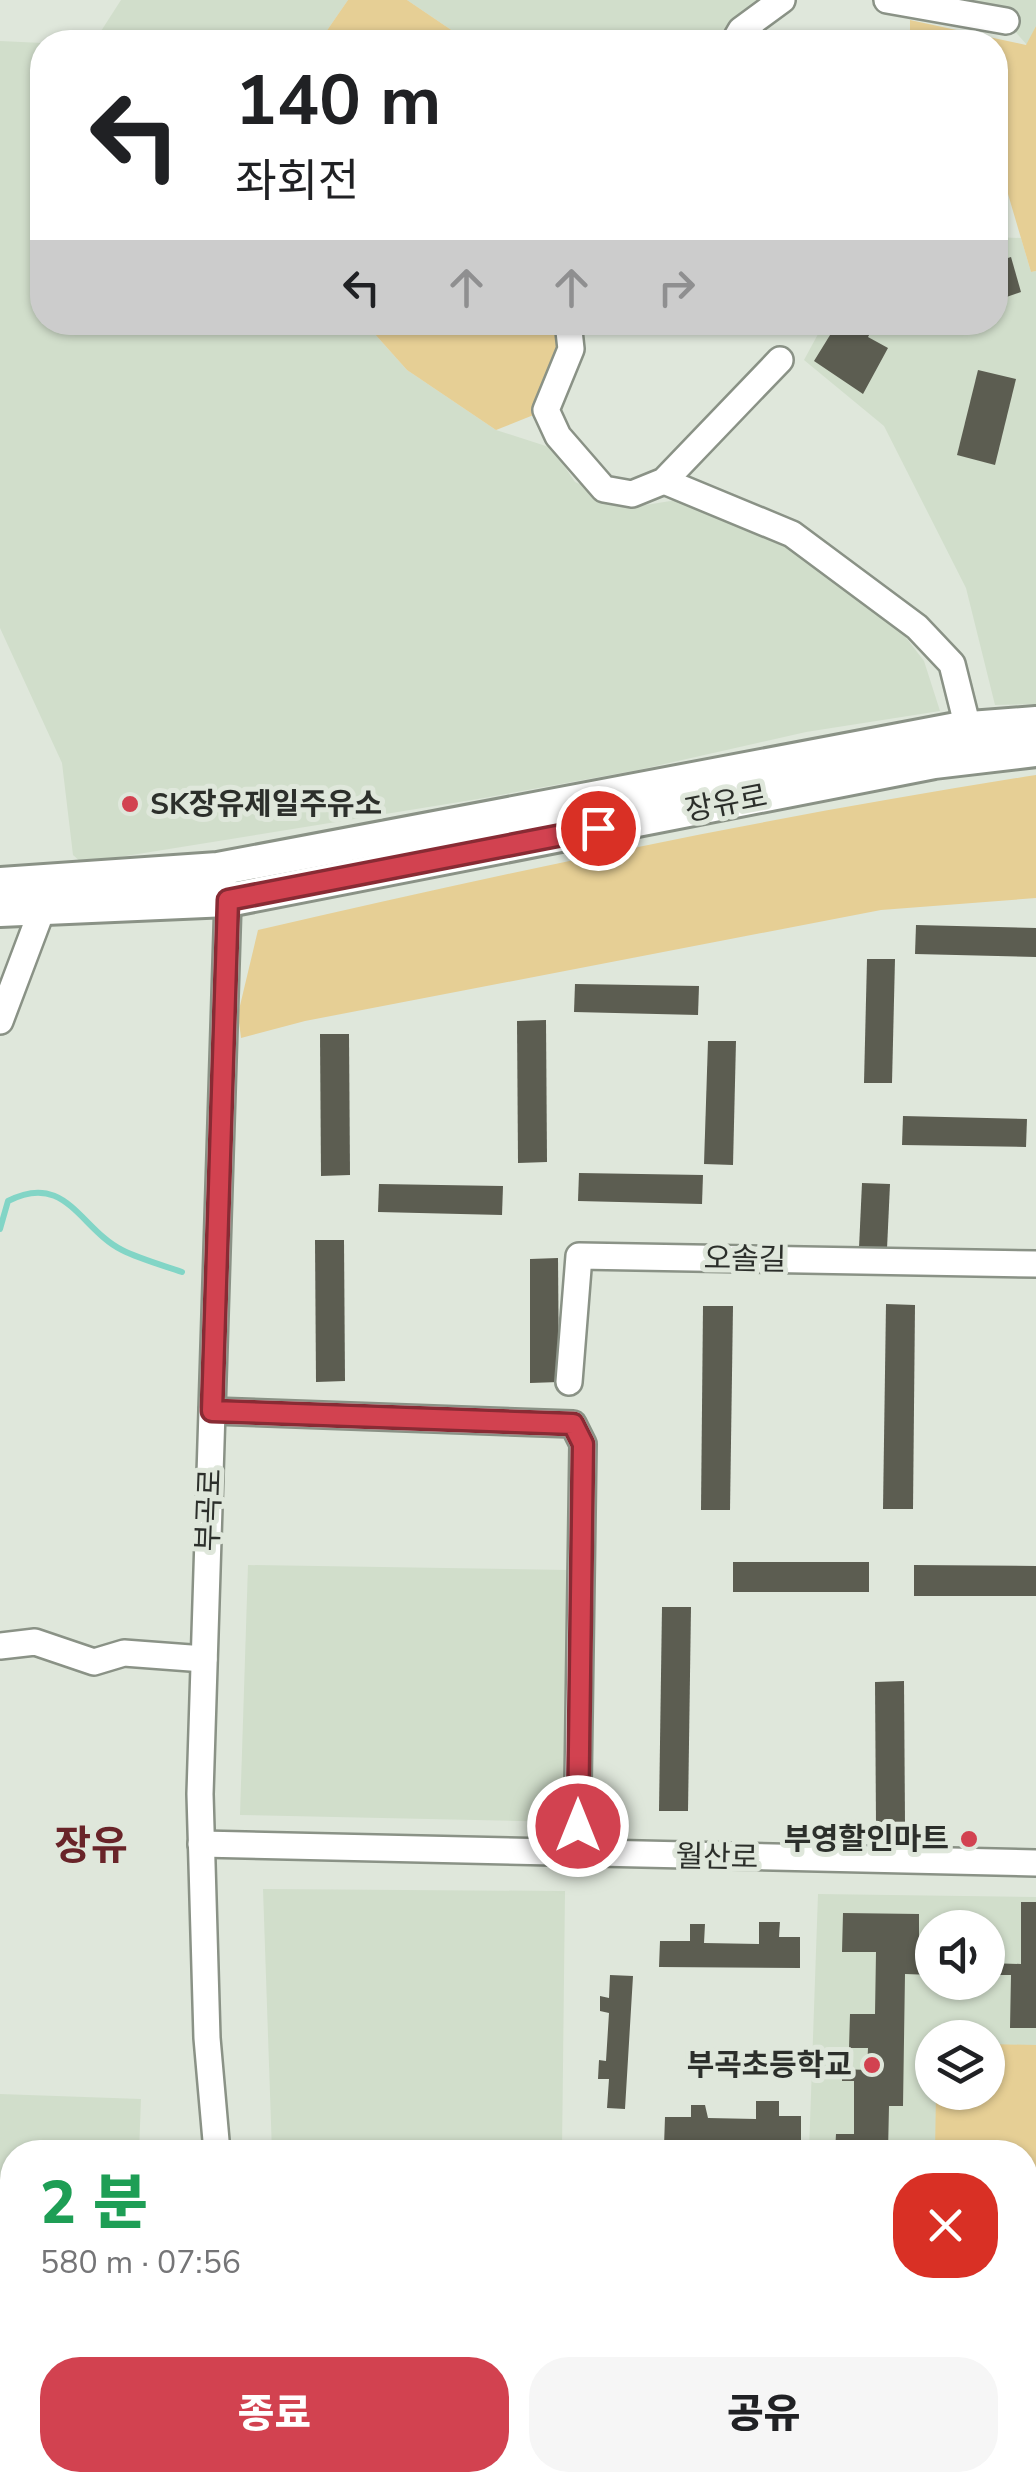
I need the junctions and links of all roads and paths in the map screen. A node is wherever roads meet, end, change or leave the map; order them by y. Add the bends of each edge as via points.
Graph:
1 (782, 0) edge
2 (887, 0) edge
3 (1006, 22) dead end
4 (741, 30) edge
5 (569, 335) edge
6 (780, 360) dead end
7 (664, 481) junction
8 (1036, 723) edge
9 (968, 728) junction
10 (1036, 750) edge
11 (0, 884) edge
12 (223, 884) junction
13 (43, 906) junction
14 (0, 910) edge
15 (0, 1021) edge
16 (1036, 1264) edge
17 (569, 1382) dead end
18 (212, 1411) junction
19 (0, 1646) edge
20 (204, 1659) junction
21 (201, 1844) junction
22 (577, 1854) junction
23 (1036, 1862) edge
24 (216, 2140) edge

1 - 4 street
2 - 3 street
5 - 7 street via 571,349 546,410 558,436 604,489 632,494
6 - 7 street
7 - 9 street via 792,534 917,627 952,664
8 - 9 main road, 장유로
9 - 12 main road, 장유로
10 - 12 main road, 장유로
11 - 12 main road, 장유로
12 - 13 main road, 장유로
12 - 18 street, 부곡로
13 - 14 main road, 장유로
13 - 15 street
16 - 17 street, 오솔길 via 579,1256
18 - 20 street, 부곡로
18 - 22 street via 573,1424 583,1444
19 - 20 street via 35,1642 94,1662 124,1653
20 - 21 street, 부곡로
21 - 22 street, 월산로
21 - 24 street, 부곡로
22 - 23 street, 월산로

